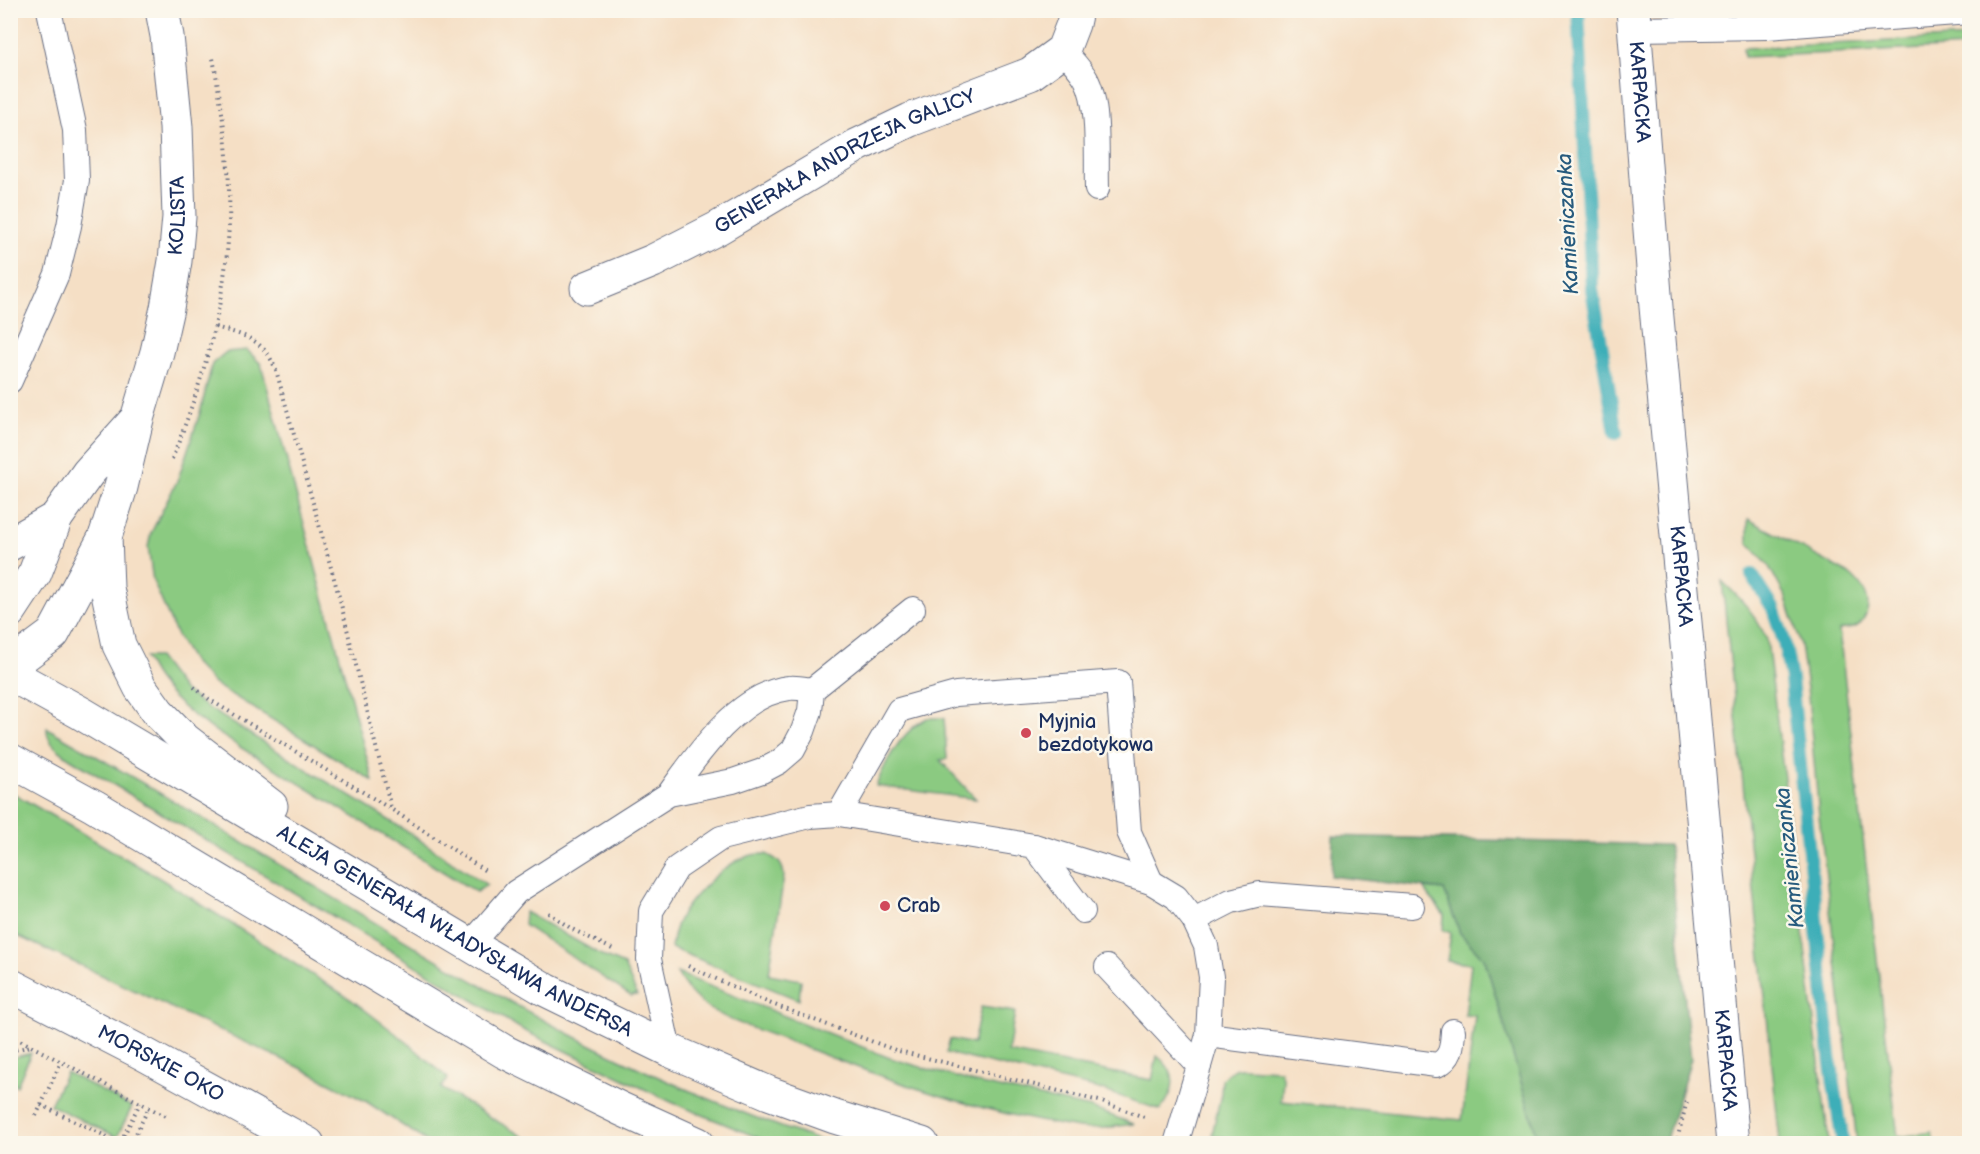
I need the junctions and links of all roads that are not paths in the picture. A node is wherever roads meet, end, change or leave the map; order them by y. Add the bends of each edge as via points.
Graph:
1 (49, 10) edge
2 (162, 10) edge
3 (1076, 10) edge
4 (1970, 12) edge
5 (1634, 20) edge
6 (1063, 50) junction
7 (1097, 189) dead end
8 (587, 288) dead end
9 (10, 381) edge
10 (137, 419) junction
11 (56, 518) junction
12 (105, 537) junction
13 (10, 544) edge
14 (913, 609) dead end
15 (10, 611) edge
16 (10, 666) edge
17 (10, 674) edge
18 (812, 690) junction
19 (10, 760) edge
20 (669, 794) junction
21 (839, 814) junction
22 (1034, 846) junction
23 (1151, 882) junction
24 (384, 893) junction
25 (1412, 906) dead end
26 (1083, 911) dead end
27 (1194, 920) junction
28 (470, 945) junction
29 (1107, 967) dead end
30 (10, 985) edge
31 (1454, 1031) dead end
32 (1208, 1035) junction
33 (669, 1050) junction
34 (1199, 1066) junction
35 (1178, 1136) edge
36 (308, 1143) edge
37 (698, 1143) edge
38 (922, 1143) edge
39 (1732, 1143) edge

1 - 9 lane via 75,130 77,180 57,274
2 - 10 street, KOLISTA via 176,127 179,217 167,308
3 - 6 street
4 - 5 lane via 1767,27
5 - 39 street, KARPACKA via 1656,307
6 - 7 lane via 1086,78 1092,95
6 - 8 street, GENERAŁA ANDRZEJA GALICY via 1030,74 909,120 858,145 718,228
10 - 11 street, KOLISTA via 88,473
10 - 12 street, KOLISTA
11 - 13 street
11 - 15 street, KOLISTA via 34,573
12 - 16 street, KOLISTA via 53,634
12 - 24 street via 107,588 119,645 140,687 159,712 184,739
14 - 18 lane
17 - 24 street, ALEJA GENERAŁA WŁADYSŁAWA ANDERSA
18 - 20 lane via 790,688 750,704 704,747
18 - 20 lane via 803,731 793,750 779,762 733,781
19 - 37 street via 94,806 504,1052
20 - 28 lane via 516,892
21 - 22 lane
21 - 23 lane via 900,710 956,694 1119,682 1129,832
21 - 33 lane via 810,816 721,837 676,868 651,911 649,959
22 - 23 lane
22 - 26 lane
23 - 27 lane via 1176,897
24 - 28 street, ALEJA GENERAŁA WŁADYSŁAWA ANDERSA
25 - 27 lane via 1260,894 1231,901
27 - 32 lane via 1206,946 1211,977
28 - 33 street, ALEJA GENERAŁA WŁADYSŁAWA ANDERSA via 546,990
29 - 34 lane
30 - 36 street, MORSKIE OKO
31 - 32 lane via 1451,1052 1437,1065
32 - 34 lane
33 - 38 street, ALEJA GENERAŁA WŁADYSŁAWA ANDERSA via 802,1105
34 - 35 lane

